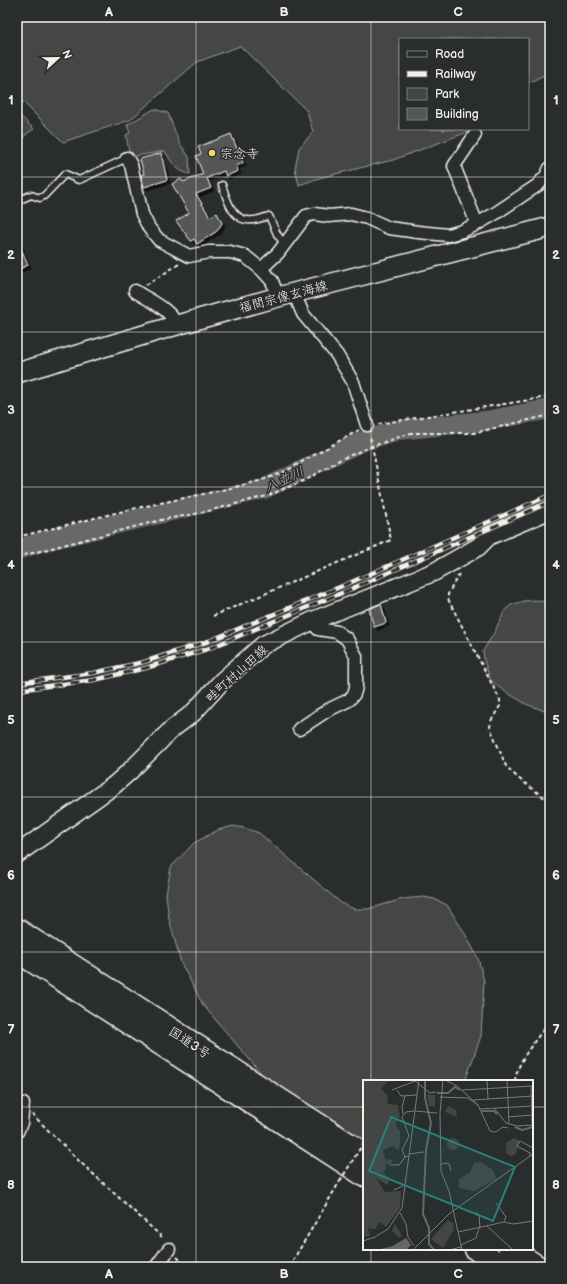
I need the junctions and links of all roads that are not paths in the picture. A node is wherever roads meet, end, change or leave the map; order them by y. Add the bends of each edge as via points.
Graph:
1 (476, 135) dead end
2 (127, 158) joint
3 (550, 168) edge
4 (222, 185) dead end
5 (17, 201) edge
6 (477, 224) junction
7 (550, 227) edge
8 (462, 231) junction
9 (285, 245) junction
10 (468, 248) junction
11 (261, 269) junction
12 (136, 291) road end
13 (286, 295) junction
14 (177, 325) junction
15 (17, 373) edge
16 (367, 425) road end
17 (550, 510) edge
18 (312, 621) junction
19 (299, 729) dead end
20 (17, 854) edge
21 (17, 930) edge
22 (17, 951) edge
23 (23, 1104) road end
24 (17, 1132) edge
25 (363, 1153) edge
26 (363, 1174) edge
27 (170, 1249) road end
28 (478, 1250) edge
29 (512, 1250) edge
30 (156, 1267) edge
31 (504, 1267) edge
32 (538, 1267) edge

1 - 6 street via 454,166
2 - 5 lane via 79,180 65,174 44,196 40,198 31,195
2 - 11 street via 131,165 142,214 158,240 189,256 209,252 230,252 245,256
3 - 6 street via 538,185
4 - 9 lane via 236,215 252,221 269,216
6 - 8 street
7 - 10 main road, 福間宗像玄海線
8 - 9 street via 448,235 418,232 389,228 368,218 351,214 314,214 301,220
8 - 10 street
9 - 11 street
10 - 13 main road, 福間宗像玄海線
11 - 13 street
12 - 14 street via 164,309
13 - 14 main road, 福間宗像玄海線
13 - 16 street via 337,355 353,382
14 - 15 main road, 福間宗像玄海線
17 - 18 main road, 畦町村山田線 via 489,536 478,547 434,572
18 - 19 street via 318,629 338,632 347,639 356,656 356,687 349,700
18 - 20 main road, 畦町村山田線 via 262,645 130,772
21 - 25 highway, 国道3号
22 - 26 highway, 国道3号
23 - 24 street via 21,1123
27 - 30 street
28 - 31 highway
29 - 32 highway

